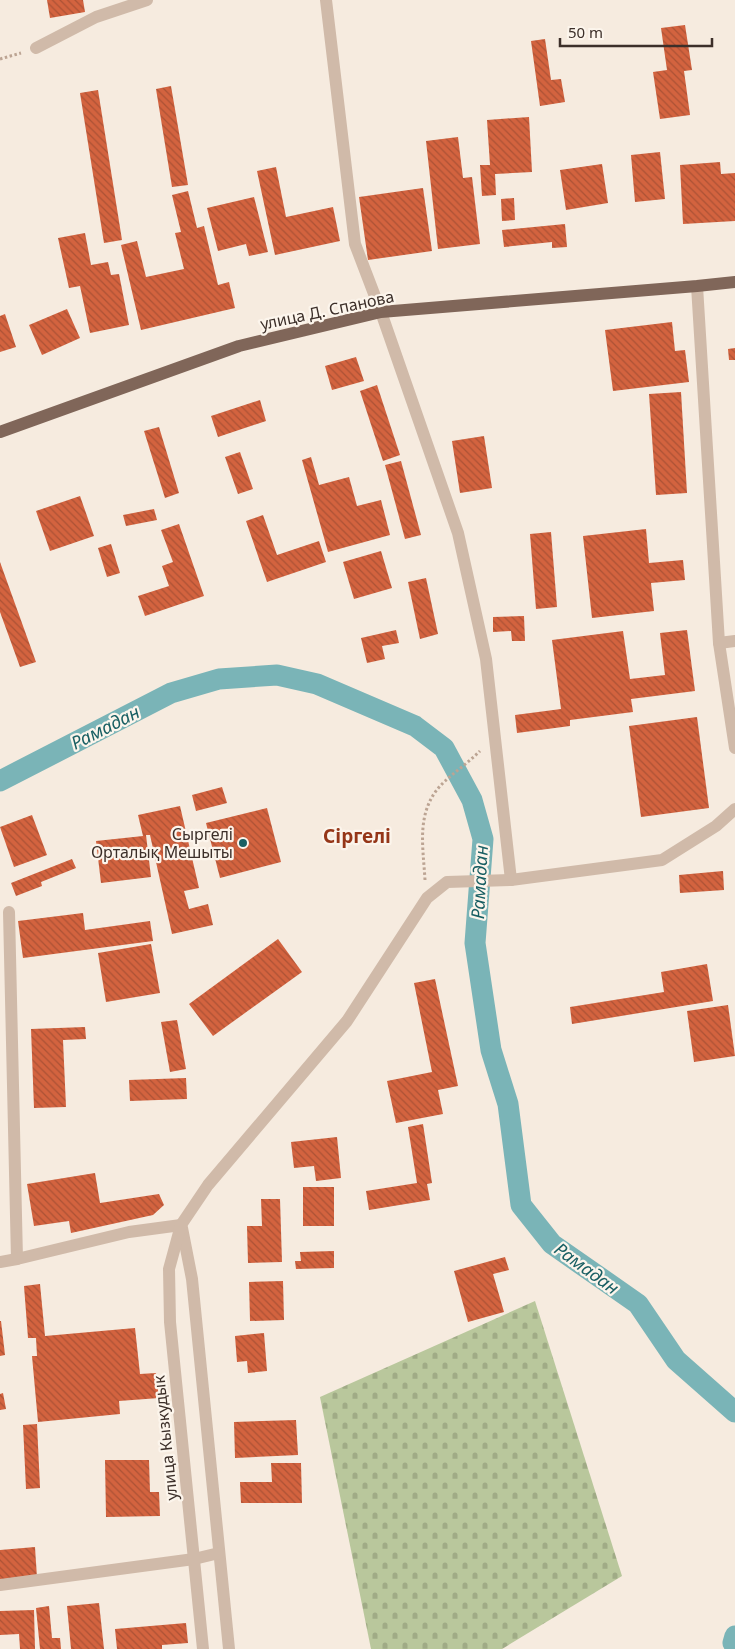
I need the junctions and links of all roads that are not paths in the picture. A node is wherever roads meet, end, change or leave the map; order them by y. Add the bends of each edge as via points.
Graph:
1 (147, 0) edge
2 (326, 0) edge
3 (36, 48) road end
4 (735, 282) edge
5 (698, 286) junction
6 (381, 312) junction
7 (0, 432) edge
8 (735, 641) edge
9 (719, 643) junction
10 (735, 748) edge
11 (735, 809) edge
12 (511, 880) junction
13 (9, 912) dead end
14 (181, 1226) junction
15 (17, 1259) junction
16 (0, 1262) edge
17 (219, 1553) junction
18 (194, 1559) junction
19 (0, 1585) edge
20 (203, 1649) edge
21 (229, 1649) edge

1 - 3 street via 96,18
2 - 6 street via 354,244
4 - 5 main road, улица Д. Спанова
5 - 6 main road, улица Д. Спанова
5 - 9 street
6 - 7 main road, улица Д. Спанова via 239,346
6 - 12 street via 458,533 486,659
8 - 9 street
9 - 10 street
11 - 12 street via 716,826 662,860
12 - 14 street, улица Кызкудык via 447,882 427,898 347,1021 208,1185
13 - 15 street
14 - 15 street via 129,1232
14 - 17 street via 192,1279
14 - 18 street, улица Кызкудык via 169,1269 170,1322
15 - 16 street
17 - 18 street
17 - 21 street
18 - 19 street
18 - 20 street, улица Кызкудык

